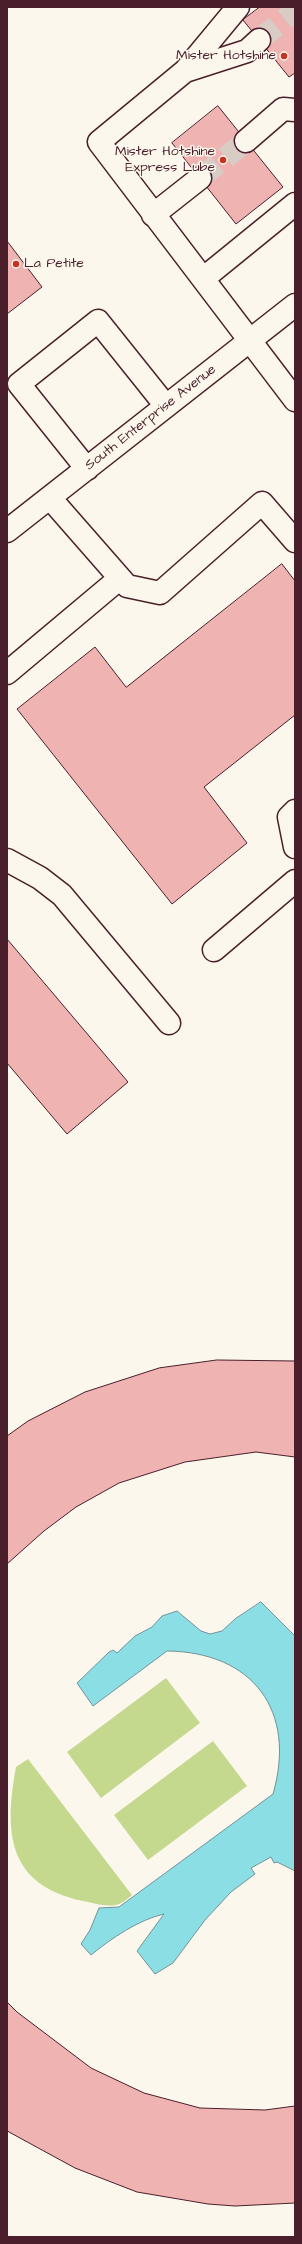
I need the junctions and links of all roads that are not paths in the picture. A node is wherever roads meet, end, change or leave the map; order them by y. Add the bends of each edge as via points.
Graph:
1 (238, 7) edge
2 (260, 40) tunnel mouth
3 (185, 72) junction
4 (295, 110) edge
5 (246, 141) tunnel mouth
6 (200, 178) tunnel mouth
7 (295, 204) edge
8 (153, 215) junction
9 (204, 278) junction
10 (295, 305) edge
11 (251, 340) junction
12 (295, 400) edge
13 (166, 406) junction
14 (87, 469) junction
15 (50, 498) junction
16 (7, 531) edge
17 (295, 541) edge
18 (119, 579) junction
19 (7, 673) edge
20 (295, 811) edge
21 (295, 847) edge
22 (7, 860) edge
23 (295, 882) edge
24 (214, 950) dead end
25 (170, 1023) dead end

1 - 3 street
2 - 3 street via 247,51
3 - 8 street via 99,142
4 - 5 street via 283,109
6 - 8 street
7 - 9 street
8 - 9 street
9 - 11 street
10 - 11 street, South Enterprise Avenue
11 - 12 street
11 - 13 street, South Enterprise Avenue
13 - 14 street, South Enterprise Avenue
13 - 14 street via 98,321 19,384
14 - 15 street, South Enterprise Avenue
15 - 16 street, South Enterprise Avenue
15 - 18 street
17 - 18 street via 262,503 160,593 126,586
18 - 19 street
20 - 21 street via 289,817
22 - 25 street via 40,878 62,894
23 - 24 street

